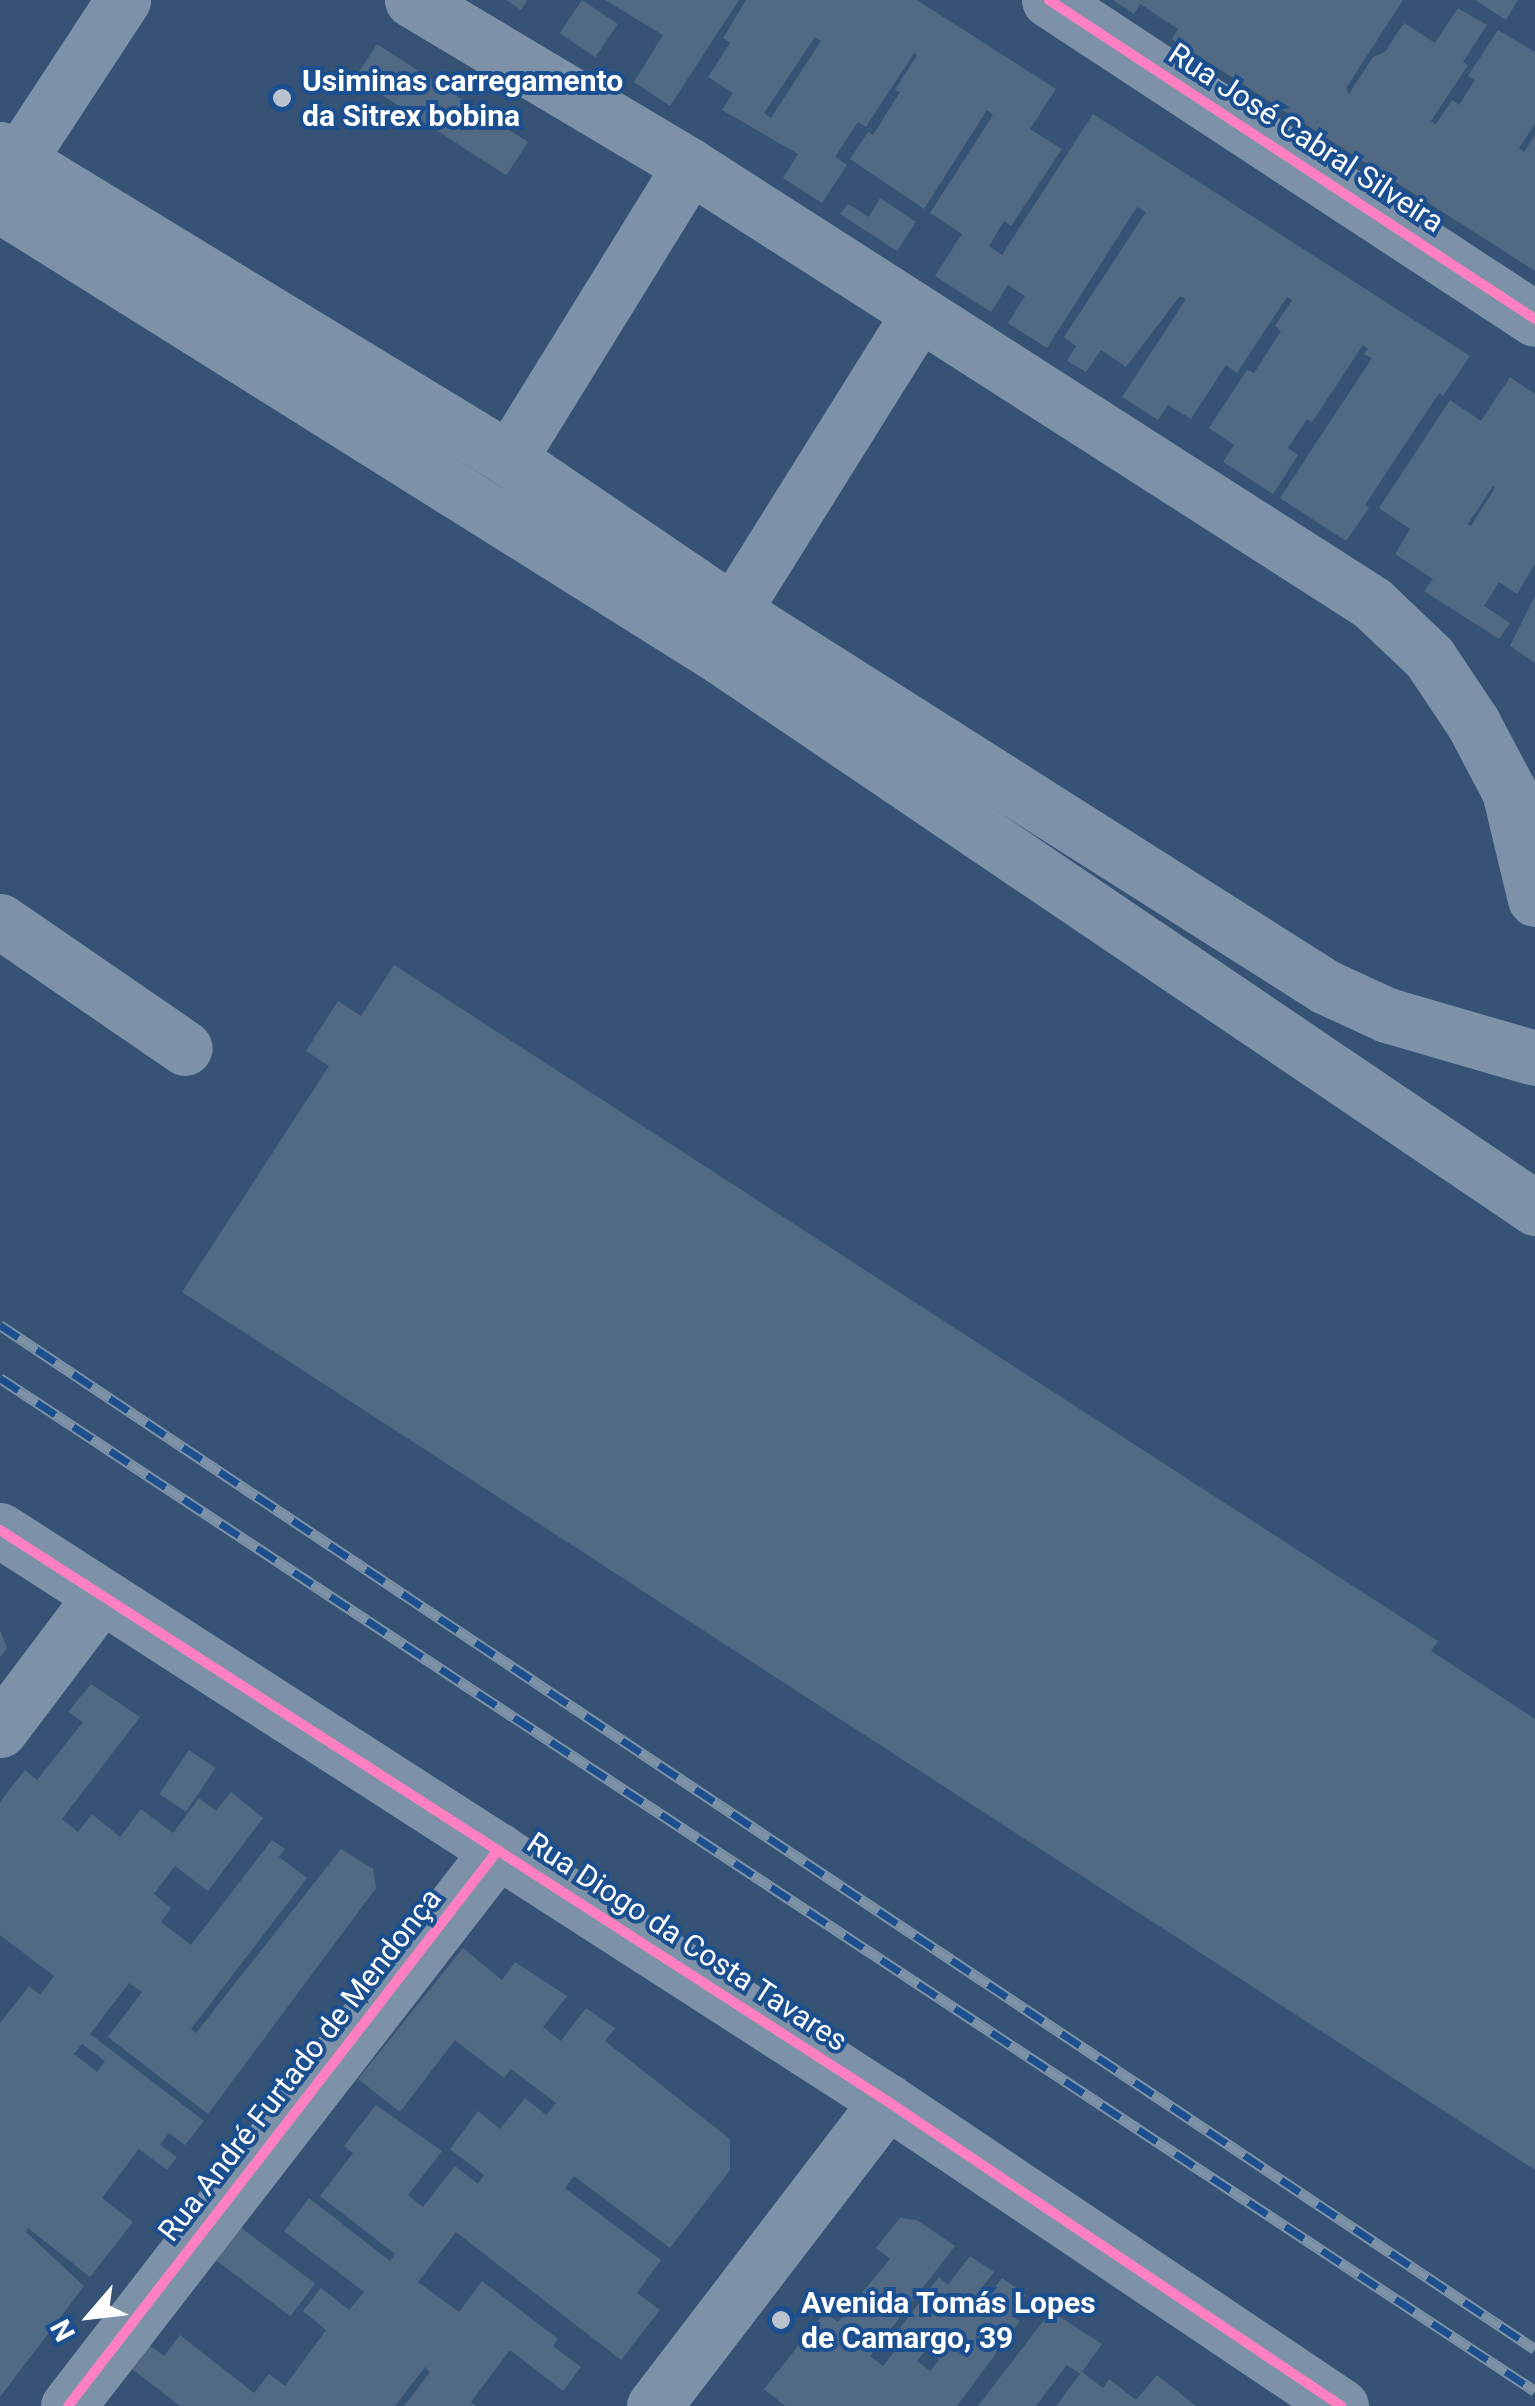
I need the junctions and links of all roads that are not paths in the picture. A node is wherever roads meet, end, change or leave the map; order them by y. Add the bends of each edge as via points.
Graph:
1 (123, 0) edge
2 (412, 0) edge
3 (1049, 0) edge
4 (690, 166) junction
5 (5, 176) edge
6 (918, 314) junction
7 (1535, 318) edge
8 (509, 459) junction
9 (732, 611) junction
10 (1535, 899) edge
11 (0, 921) edge
12 (185, 1048) dead end
13 (1535, 1058) edge
14 (1535, 1208) edge
15 (0, 1530) edge
16 (101, 1596) junction
17 (0, 1730) edge
18 (498, 1850) junction
19 (886, 2101) junction
20 (1280, 2390) edge
21 (68, 2406) edge
22 (654, 2406) edge
23 (1341, 2406) edge

1 - 5 street
2 - 4 street
3 - 7 street, Rua José Cabral Silveira
4 - 6 street
4 - 8 street
5 - 8 street
5 - 14 street
6 - 9 street
6 - 10 street via 1372,603 1429,657 1509,791
8 - 9 street
9 - 13 street via 1326,987 1387,1015
11 - 12 street
15 - 16 street, Rua Diogo da Costa Tavares
16 - 17 street
16 - 18 street, Rua Diogo da Costa Tavares
18 - 19 street, Rua Diogo da Costa Tavares
18 - 21 street, Rua André Furtado de Mendonça
19 - 20 street, Rua Diogo da Costa Tavares
19 - 22 street
20 - 23 street, Rua Diogo da Costa Tavares

